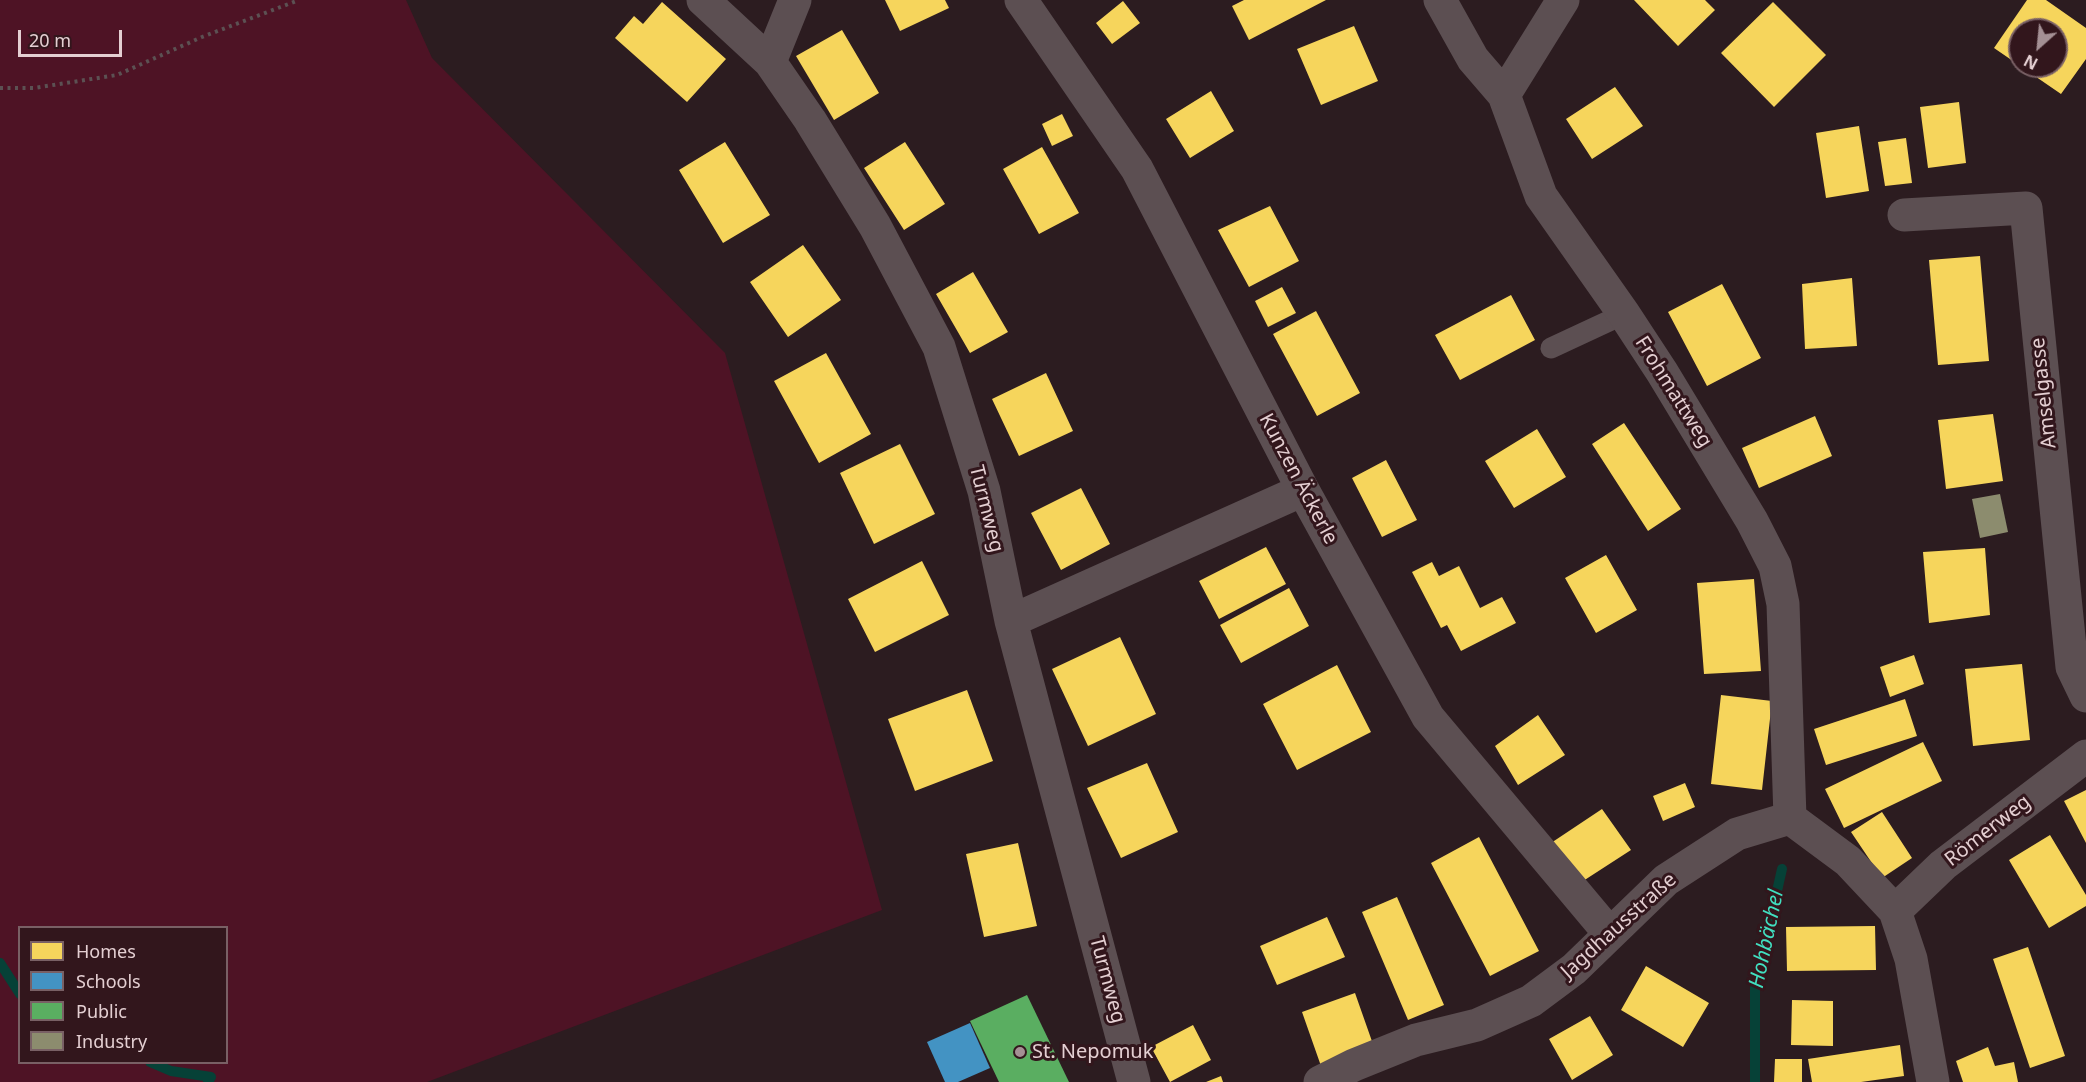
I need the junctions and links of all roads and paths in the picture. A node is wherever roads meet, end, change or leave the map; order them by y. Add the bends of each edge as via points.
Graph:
1 (299, 0) edge
2 (703, 0) edge
3 (795, 0) edge
4 (1021, 0) edge
5 (1440, 0) edge
6 (1563, 0) edge
7 (770, 62) junction
8 (0, 88) edge
9 (1504, 95) junction
10 (1904, 214) dead end
11 (1624, 314) junction
12 (1551, 348) dead end
13 (1302, 490) junction
14 (1011, 621) junction
15 (2086, 696) edge
16 (2086, 756) edge
17 (1790, 818) junction
18 (1895, 911) junction
19 (1610, 934) junction
20 (1134, 1082) edge
21 (1320, 1082) edge
22 (1933, 1082) edge

1 - 8 path via 117,75 34,88
2 - 7 street, Turmweg
3 - 7 street
4 - 13 street, Kunzen Äckerle via 1137,169
5 - 9 street via 1473,59
6 - 9 street
7 - 14 street, Turmweg via 875,226 939,347 984,491
9 - 11 street, Frohmattweg via 1541,196
10 - 15 street, Amselgasse via 2026,208 2072,667
11 - 12 lane
11 - 17 street, Frohmattweg via 1752,521 1775,566 1783,604
13 - 14 street
13 - 19 street, Kunzen Äckerle via 1428,717
14 - 20 street, Turmweg
16 - 18 street, Römerweg via 1943,865
17 - 18 street via 1848,861
17 - 19 street, Jagdhausstraße via 1737,834 1666,880
18 - 22 street via 1911,960
19 - 21 street, Jagdhausstraße via 1574,969 1531,1001 1477,1025 1416,1040

